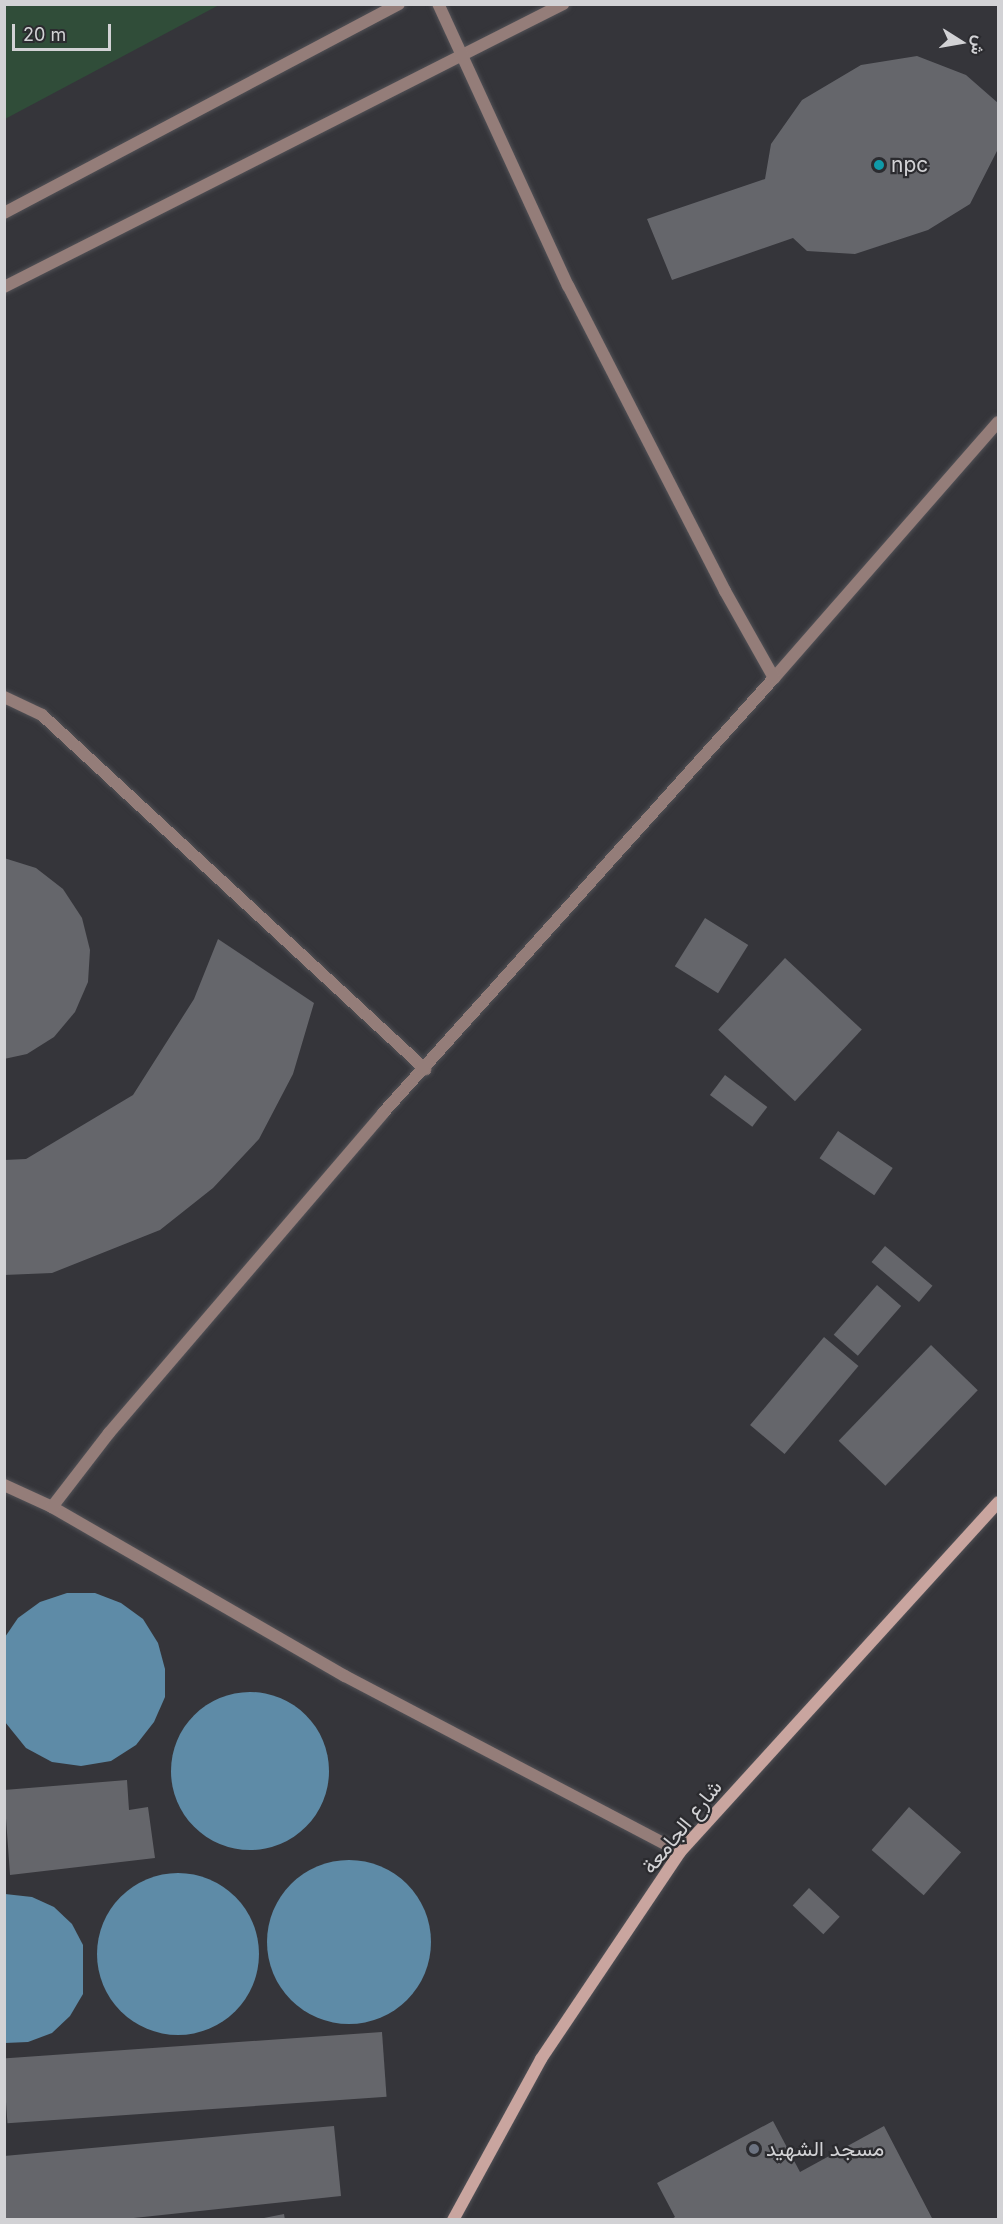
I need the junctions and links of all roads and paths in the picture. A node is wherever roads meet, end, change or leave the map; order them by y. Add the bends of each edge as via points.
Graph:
1 (399, 4) edge
2 (438, 4) edge
3 (563, 4) edge
4 (458, 56) junction
5 (4, 213) edge
6 (4, 287) edge
7 (999, 422) edge
8 (774, 678) junction
9 (4, 697) edge
10 (425, 1069) junction
11 (4, 1485) edge
12 (999, 1502) edge
13 (52, 1507) junction
14 (681, 1852) junction
15 (453, 2220) edge

1 - 5 street
2 - 4 street
3 - 4 street
4 - 6 street
4 - 8 street via 568,286
7 - 8 street
8 - 10 street
9 - 10 street via 42,715
10 - 13 street via 109,1433
11 - 13 street
12 - 14 main road, شارع الجامعة
13 - 14 street via 345,1676
14 - 15 main road, شارع الجامعة via 541,2059

